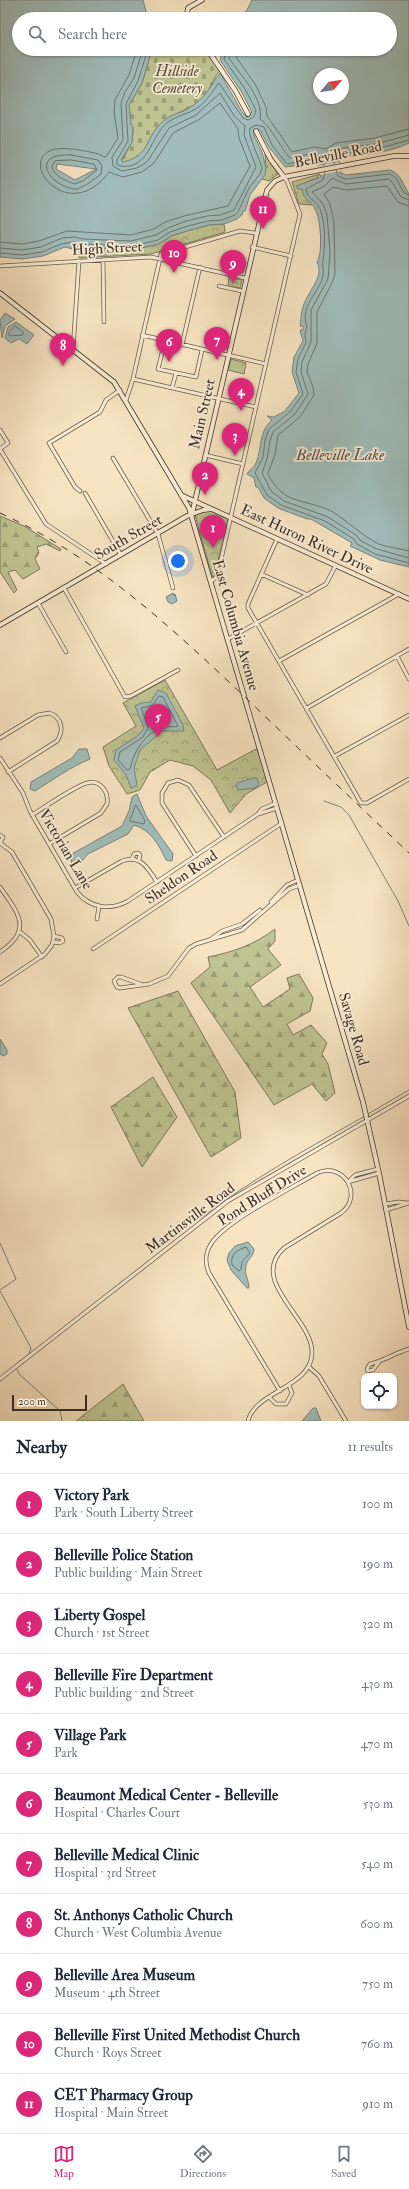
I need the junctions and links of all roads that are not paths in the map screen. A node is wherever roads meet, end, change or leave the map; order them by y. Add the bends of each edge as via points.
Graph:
1 (202, 0) edge
2 (187, 12) edge
3 (212, 56) edge
4 (248, 114) dead end
5 (256, 131) dead end
6 (409, 156) edge
7 (284, 177) junction
8 (274, 182) joint
9 (256, 233) junction
10 (252, 247) junction
11 (291, 256) junction
12 (161, 258) junction
13 (103, 260) junction
14 (79, 261) junction
15 (0, 266) edge
16 (200, 267) junction
17 (246, 278) junction
18 (219, 286) dead end
19 (242, 291) junction
20 (0, 293) edge
21 (104, 322) dead end
22 (142, 335) junction
23 (165, 341) junction
24 (182, 344) junction
25 (73, 349) junction
26 (202, 350) junction
27 (228, 355) junction
28 (266, 364) junction
29 (176, 373) junction
30 (133, 379) junction
31 (172, 388) junction
32 (120, 390) junction
33 (218, 398) junction
34 (126, 400) junction
35 (256, 407) junction
36 (0, 430) edge
37 (205, 455) junction
38 (113, 458) dead end
39 (243, 464) junction
40 (80, 491) dead end
41 (85, 493) dead end
42 (181, 494) junction
43 (194, 500) junction
44 (213, 509) junction
45 (192, 514) junction
46 (231, 517) junction
47 (158, 534) junction
48 (277, 539) junction
49 (121, 554) junction
50 (106, 564) junction
51 (336, 565) junction
52 (261, 574) junction
53 (212, 581) junction
54 (64, 588) junction
55 (173, 588) dead end
56 (399, 594) junction
57 (308, 595) junction
58 (409, 599) edge
59 (38, 603) junction
60 (257, 623) junction
61 (0, 625) edge
62 (228, 640) junction
63 (409, 649) edge
64 (66, 652) dead end
65 (397, 656) junction
66 (279, 661) junction
67 (178, 670) dead end
68 (409, 679) edge
69 (307, 708) junction
70 (409, 715) edge
71 (0, 738) edge
72 (258, 742) joint
73 (334, 756) junction
74 (0, 758) edge
75 (8, 772) junction
76 (409, 779) edge
77 (276, 803) junction
78 (277, 808) junction
79 (258, 814) junction
80 (32, 815) junction
81 (282, 823) junction
82 (0, 835) edge
83 (224, 837) junction
84 (0, 843) edge
85 (49, 844) junction
86 (196, 856) junction
87 (132, 859) junction
88 (139, 860) junction
89 (298, 880) junction
90 (157, 882) junction
91 (300, 885) junction
92 (0, 887) edge
93 (75, 888) junction
94 (99, 906) junction
95 (266, 906) junction
96 (97, 919) dead end
97 (232, 928) junction
98 (20, 932) junction
99 (234, 933) junction
100 (54, 936) junction
101 (209, 940) junction
102 (53, 942) junction
103 (93, 949) dead end
104 (0, 952) edge
105 (42, 956) junction
106 (0, 984) edge
107 (143, 985) junction
108 (409, 1096) edge
109 (367, 1120) junction
110 (378, 1171) junction
111 (348, 1182) junction
112 (409, 1203) edge
113 (385, 1204) junction
114 (386, 1210) junction
115 (409, 1327) edge
116 (409, 1349) edge
117 (379, 1362) dead end
118 (308, 1367) junction
119 (0, 1379) edge
120 (288, 1384) junction
121 (280, 1391) junction
122 (270, 1398) junction
123 (248, 1421) edge
124 (346, 1421) edge

1 - 2 street via 188,8
3 - 4 street
5 - 7 street via 271,160
6 - 7 street, Belleville Road via 394,156
7 - 8 street, Belleville Road
7 - 11 street via 288,181 300,214
8 - 9 street, Main Street via 264,195
9 - 10 street, Main Street
9 - 12 street, High Street via 240,230 165,252
10 - 11 street
10 - 17 street, Main Street
11 - 28 street
12 - 13 street, High Street
12 - 16 street
12 - 22 street
13 - 14 street, High Street
13 - 21 street
14 - 15 street, High Street
14 - 25 street
16 - 17 street
16 - 24 street
17 - 19 street, Main Street
18 - 19 street
19 - 27 street, Main Street
20 - 25 street
22 - 23 street
22 - 30 street
23 - 24 street
23 - 29 street via 158,369
24 - 26 street
25 - 32 street via 108,376
26 - 27 street
26 - 29 street via 196,377
27 - 28 street
27 - 33 street, Main Street
28 - 35 street
29 - 31 street
30 - 31 street
30 - 34 street
31 - 33 street
32 - 34 street
32 - 40 street via 106,400 100,412 49,443 75,487
33 - 35 street
33 - 37 street, Main Street
34 - 42 street
35 - 39 street
36 - 50 street via 8,443 0,449 46,524
37 - 39 street
37 - 43 street, Main Street
38 - 47 street
39 - 46 street
41 - 49 street
42 - 43 street, East Huron River Drive
42 - 45 street
43 - 44 street, East Huron River Drive
43 - 45 street, Main Street
44 - 45 street, South Street
44 - 46 street, East Huron River Drive
45 - 47 street, South Street
45 - 53 street, East Columbia Avenue
46 - 48 street, East Huron River Drive
46 - 53 street via 217,577
47 - 49 street, South Street
47 - 55 street
48 - 51 street, East Huron River Drive
48 - 52 street
49 - 50 street, South Street
50 - 54 street, South Street
51 - 56 street, East Huron River Drive
51 - 57 street via 328,583
52 - 57 street
52 - 60 street via 248,604
53 - 62 street, East Columbia Avenue
54 - 59 street, South Street
54 - 67 street via 125,697
56 - 58 street, East Huron River Drive
56 - 66 street
57 - 60 street
59 - 61 street, South Street
59 - 64 street
60 - 62 street
60 - 66 street
62 - 72 street, East Columbia Avenue
63 - 65 street
65 - 68 street
65 - 69 street
66 - 69 street
69 - 73 street
70 - 73 street
71 - 75 street via 44,714 54,715 61,724 61,733 57,741
72 - 77 street, Savage Road
73 - 76 street via 360,802 364,804
74 - 75 street, Victorian Lane
75 - 80 street, Victorian Lane
77 - 78 street, Savage Road
77 - 79 street, Victorian Lane via 262,808
78 - 79 street, Victorian Lane
78 - 81 street, Savage Road
79 - 83 street, Victorian Lane
80 - 85 street, Victorian Lane
80 - 85 street via 87,783 96,783 105,790 107,804 102,813
81 - 89 street, Savage Road
81 - 103 street, Sheldon Road
82 - 84 street via 3,837
83 - 86 street, Victorian Lane
83 - 86 street via 189,785 180,780 168,783 162,793 162,803
84 - 100 street via 12,852 51,919
85 - 93 street, Victorian Lane
86 - 90 street, Victorian Lane
87 - 88 street
87 - 88 street via 137,853 140,855
87 - 93 street via 122,861
88 - 90 street via 147,866
89 - 91 street, Savage Road
89 - 95 street via 287,885
90 - 94 street, Victorian Lane via 122,904
91 - 95 street via 289,889
91 - 109 street, Savage Road
92 - 98 street via 18,918
93 - 94 street, Victorian Lane via 85,900
94 - 96 street
95 - 97 street via 252,918
95 - 99 street via 248,926
97 - 99 street
97 - 101 street
98 - 104 street via 14,942
98 - 105 street
99 - 101 street
100 - 102 street
100 - 102 street via 62,938 63,941
101 - 107 street via 189,948 168,976
102 - 105 street
105 - 106 street
107 - 107 street via 121,977 114,982 120,988
108 - 109 street, Martinsville Road
109 - 110 street, Savage Road
109 - 119 street, Martinsville Road via 228,1201
110 - 111 street
110 - 113 street, Savage Road
111 - 118 street via 351,1196 346,1209 284,1248 275,1260 273,1272 276,1284 311,1344 312,1356
111 - 121 street, Pond Bluff Drive via 334,1171 317,1173 244,1216 214,1239 207,1251 206,1263 209,1273
112 - 113 street
112 - 114 street
113 - 114 street, Savage Road
114 - 115 street, Savage Road
116 - 117 street
118 - 120 street
118 - 124 street via 319,1376
120 - 121 street
120 - 122 street via 292,1393 286,1404 276,1404
121 - 122 street
122 - 123 street via 254,1409

